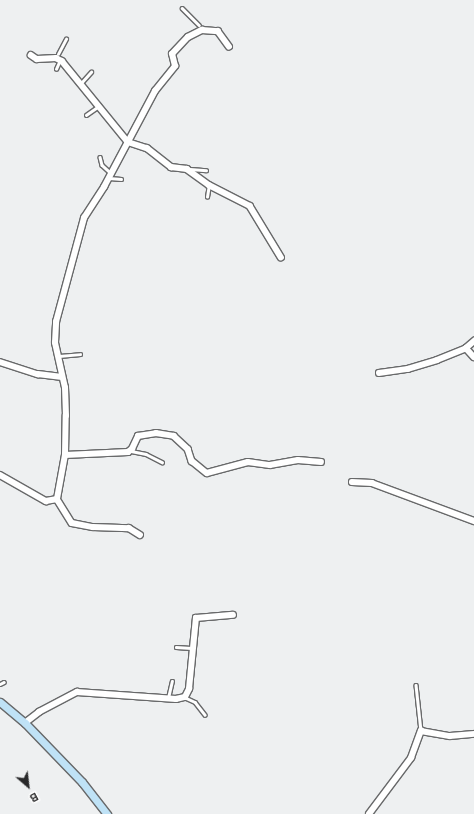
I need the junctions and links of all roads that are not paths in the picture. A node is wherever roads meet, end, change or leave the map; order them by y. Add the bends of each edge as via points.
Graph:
1 (182, 8) dead end
2 (200, 27) junction
3 (66, 39) dead end
4 (229, 46) dead end
5 (30, 55) dead end
6 (58, 57) junction
7 (56, 68) dead end
8 (91, 72) dead end
9 (81, 84) junction
10 (99, 106) junction
11 (86, 115) dead end
12 (128, 142) junction
13 (100, 157) dead end
14 (187, 169) junction
15 (206, 170) dead end
16 (110, 176) junction
17 (122, 179) dead end
18 (209, 185) junction
19 (207, 197) dead end
20 (282, 257) dead end
21 (474, 341) edge
22 (466, 348) junction
23 (80, 354) dead end
24 (59, 356) junction
25 (474, 357) edge
26 (0, 362) edge
27 (379, 373) dead end
28 (62, 377) junction
29 (130, 451) junction
30 (65, 455) junction
31 (162, 462) dead end
32 (321, 462) dead end
33 (0, 475) edge
34 (352, 482) dead end
35 (57, 499) junction
36 (474, 521) edge
37 (140, 535) dead end
38 (233, 615) dead end
39 (176, 647) dead end
40 (192, 648) junction
41 (172, 681) dead end
42 (4, 682) dead end
43 (0, 684) edge
44 (416, 685) dead end
45 (185, 697) junction
46 (168, 699) junction
47 (0, 702) edge
48 (204, 715) dead end
49 (25, 723) junction
50 (421, 731) junction
51 (474, 734) edge
52 (107, 814) edge
53 (369, 814) edge

1 - 2 lane
2 - 4 street via 218,31
2 - 12 street via 172,54 175,66 155,91
3 - 6 lane
5 - 6 street via 36,59
6 - 7 lane
6 - 9 street
8 - 9 lane
9 - 10 street
10 - 11 lane
10 - 12 street
12 - 14 street via 147,148 171,167
12 - 16 street
13 - 16 lane
14 - 15 lane
14 - 18 street
16 - 17 lane
16 - 24 street via 84,218 59,307 55,335
18 - 19 lane
18 - 20 street via 253,209
21 - 22 street
22 - 25 street
22 - 27 street via 408,369
23 - 24 lane
24 - 28 street
26 - 28 street via 38,374
28 - 30 street via 65,388
29 - 30 street
29 - 31 lane via 146,454
29 - 32 street via 138,436 156,433 174,436 186,446 192,461 207,473 248,462 270,465 298,460
30 - 35 street
33 - 35 street via 46,501
34 - 36 street via 372,482
35 - 37 street via 72,523 96,528 129,528
38 - 40 street via 196,618
39 - 40 lane
40 - 45 street via 189,689
41 - 46 lane
42 - 43 lane
44 - 50 lane
45 - 46 street
45 - 48 lane via 195,702
46 - 49 street via 111,692 77,692 39,712
47 - 49 street
49 - 52 street via 82,782
50 - 51 street via 450,736
50 - 53 street via 412,758

